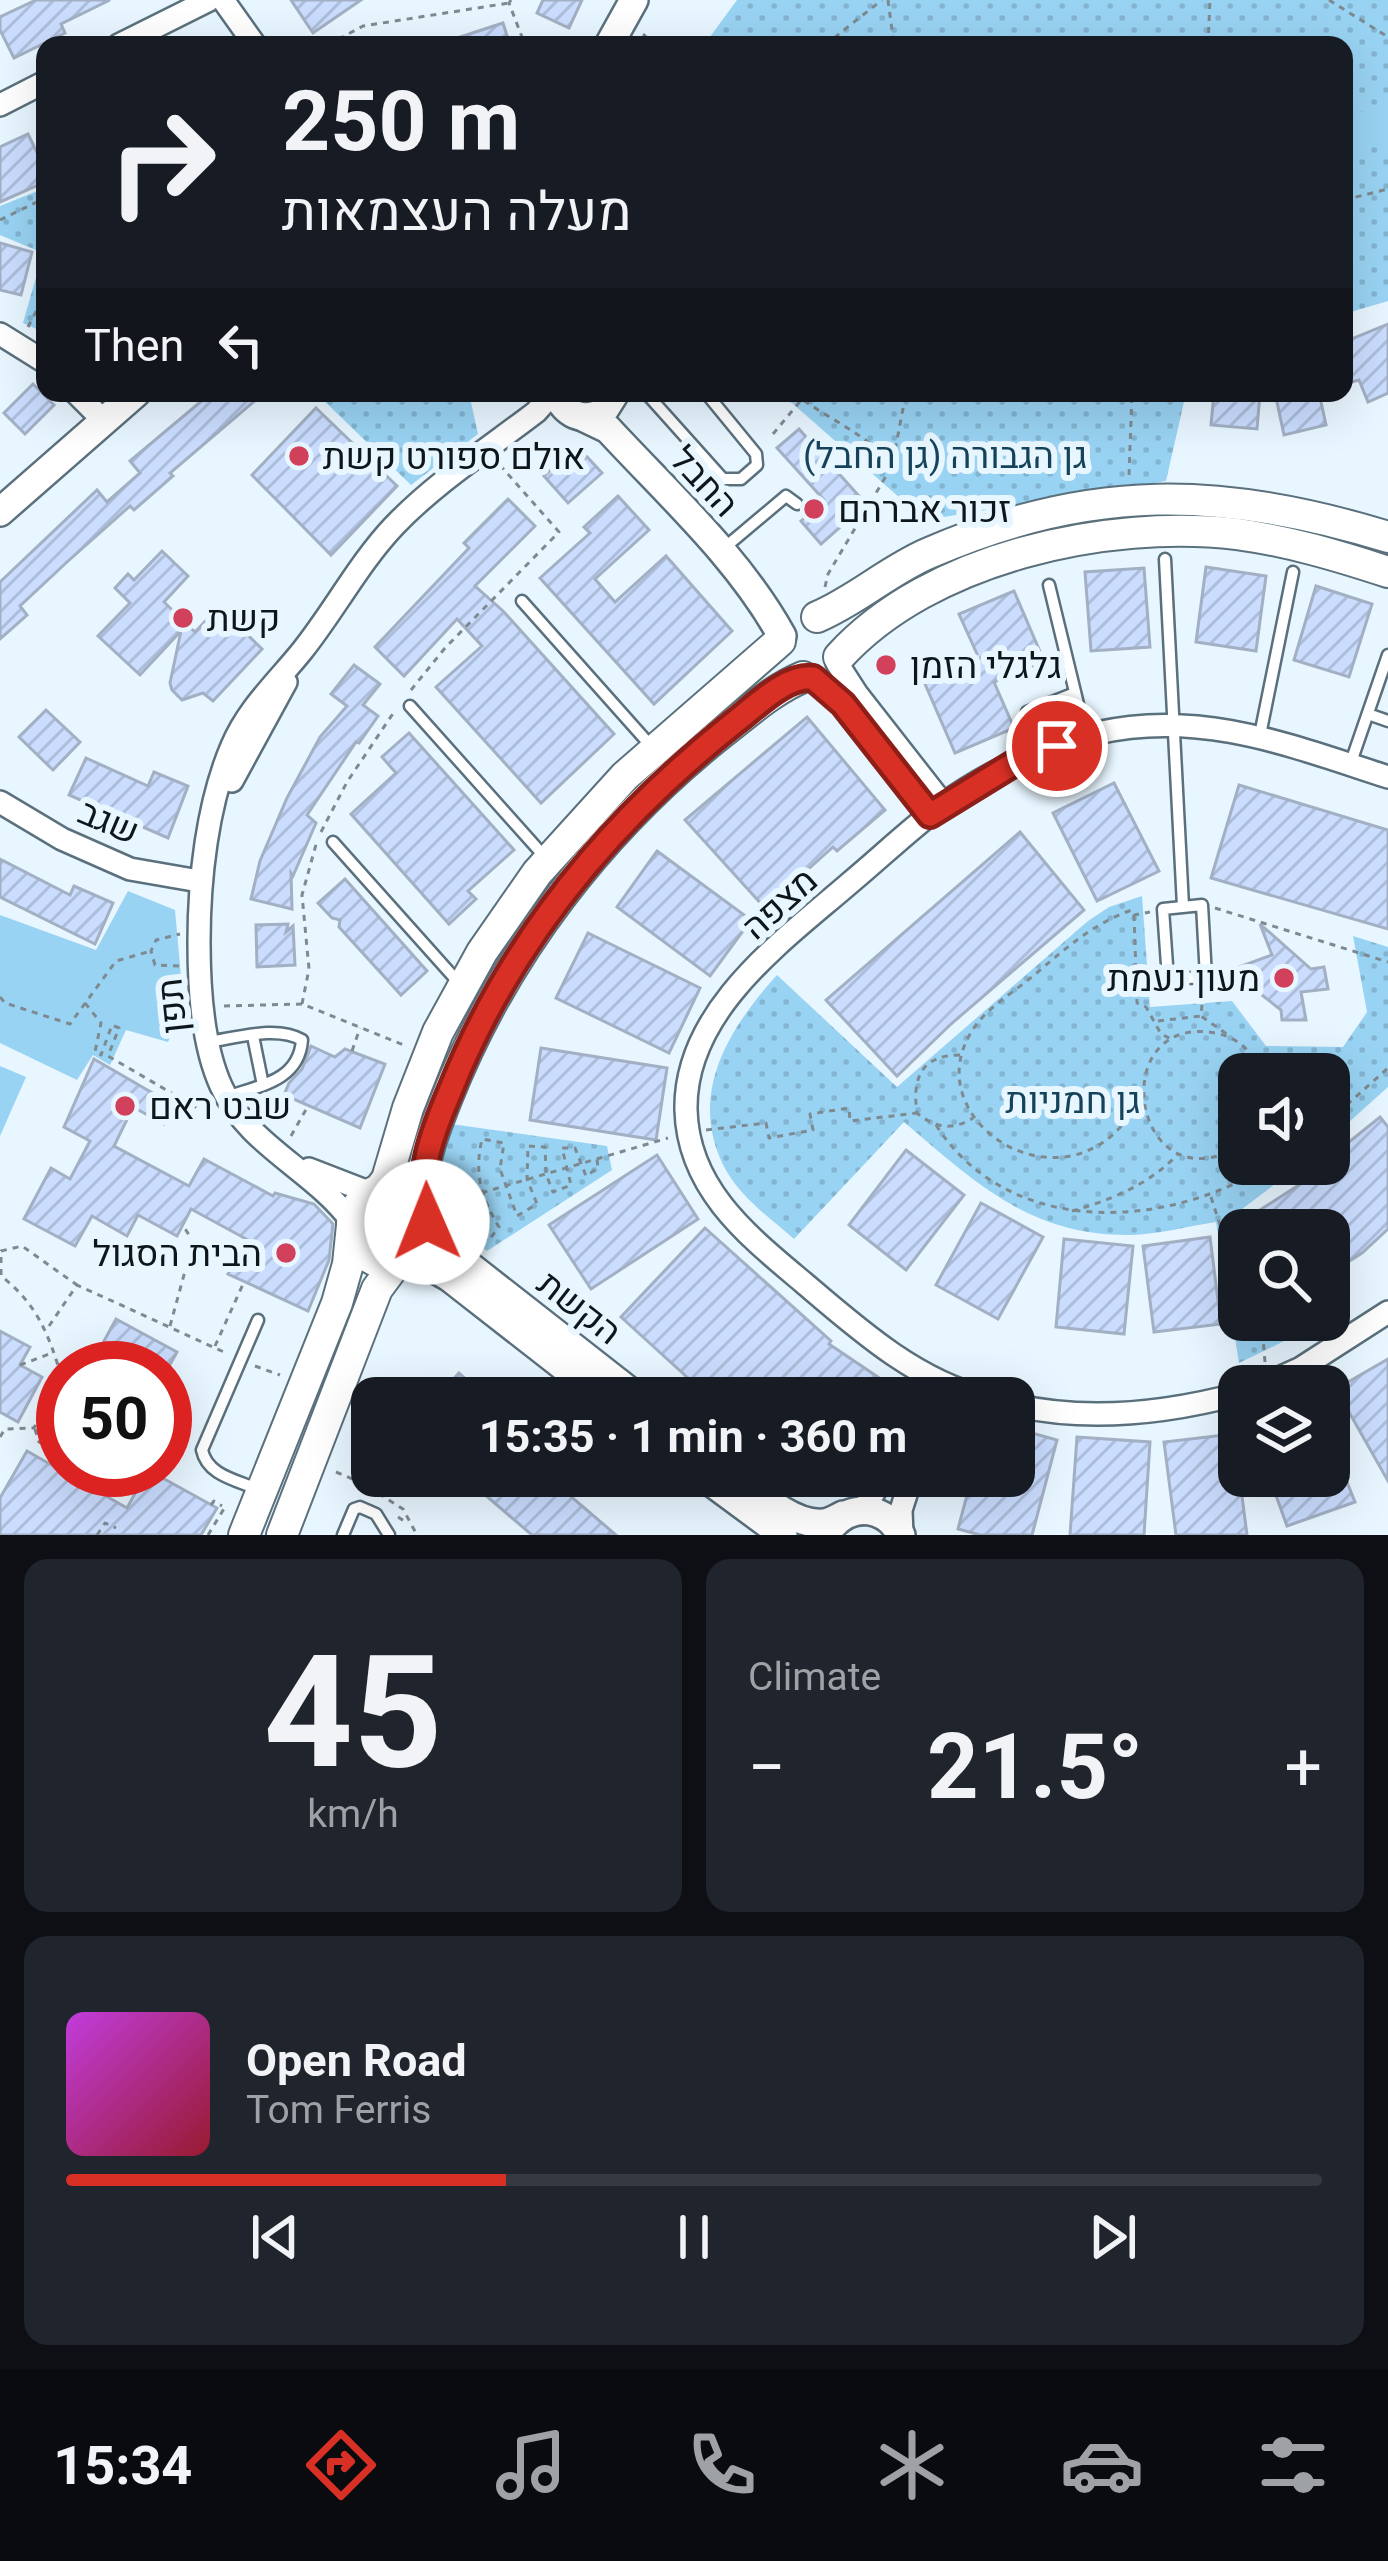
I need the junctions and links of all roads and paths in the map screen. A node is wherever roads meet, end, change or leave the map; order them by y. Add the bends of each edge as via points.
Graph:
1 (209, 0) edge
2 (223, 0) edge
3 (634, 0) edge
4 (885, 0) edge
5 (1210, 0) edge
6 (1329, 0) edge
7 (510, 2) edge
8 (137, 36) edge
9 (249, 36) edge
10 (345, 36) edge
11 (522, 36) edge
12 (614, 36) edge
13 (836, 36) edge
14 (892, 36) edge
15 (1208, 36) edge
16 (1388, 37) edge
17 (36, 87) edge
18 (0, 105) edge
19 (1388, 189) edge
20 (1353, 198) edge
21 (36, 202) edge
22 (0, 220) edge
23 (36, 306) edge
24 (10, 339) edge
25 (36, 356) edge
26 (85, 402) edge
27 (125, 402) edge
28 (654, 402) edge
29 (713, 402) edge
30 (801, 402) edge
31 (806, 402) edge
32 (904, 402) edge
33 (1132, 402) edge
34 (579, 407) edge
35 (103, 420) junction
36 (773, 434) dead end
37 (896, 450) junction
38 (1129, 500) junction
39 (797, 504) dead end
40 (0, 512) edge
41 (1388, 537) edge
42 (721, 551) junction
43 (1165, 559) dead end
44 (1293, 572) dead end
45 (1388, 572) edge
46 (749, 583) junction
47 (1048, 585) dead end
48 (522, 601) dead end
49 (815, 611) junction
50 (781, 638) junction
51 (1388, 655) edge
52 (823, 669) junction
53 (1075, 693) junction
54 (410, 706) dead end
55 (1027, 712) dead end
56 (1368, 714) junction
57 (1388, 721) edge
58 (1174, 725) junction
59 (1260, 735) junction
60 (1086, 737) junction
61 (653, 749) junction
62 (1350, 765) junction
63 (1388, 778) edge
64 (0, 802) edge
65 (937, 810) junction
66 (333, 842) dead end
67 (548, 860) junction
68 (199, 881) junction
69 (1202, 905) junction
70 (1183, 906) junction
71 (1163, 909) junction
72 (1134, 915) junction
73 (199, 930) junction
74 (151, 951) junction
75 (1388, 962) edge
76 (199, 964) junction
77 (462, 987) junction
78 (0, 997) edge
79 (85, 1003) junction
80 (204, 1006) junction
81 (1201, 1016) dead end
82 (1156, 1021) junction
83 (360, 1026) junction
84 (253, 1036) junction
85 (1173, 1040) junction
86 (208, 1042) junction
87 (404, 1045) dead end
88 (352, 1052) dead end
89 (1248, 1053) edge
90 (962, 1055) junction
91 (1388, 1068) edge
92 (263, 1085) junction
93 (1141, 1096) junction
94 (229, 1102) junction
95 (1350, 1102) edge
96 (308, 1106) dead end
97 (917, 1113) junction
98 (975, 1116) junction
99 (937, 1125) junction
100 (690, 1132) junction
101 (1179, 1152) junction
102 (281, 1155) junction
103 (1218, 1156) edge
104 (597, 1159) junction
105 (583, 1163) junction
106 (565, 1168) junction
107 (424, 1169) junction
108 (546, 1174) junction
109 (527, 1179) junction
110 (1238, 1185) edge
111 (505, 1186) junction
112 (375, 1192) junction
113 (481, 1193) junction
114 (1210, 1195) junction
115 (432, 1212) junction
116 (1068, 1212) junction
117 (1218, 1219) edge
118 (352, 1224) junction
119 (183, 1225) dead end
120 (400, 1261) junction
121 (244, 1282) dead end
122 (77, 1285) junction
123 (1388, 1312) edge
124 (258, 1320) dead end
125 (169, 1328) junction
126 (47, 1330) junction
127 (194, 1340) dead end
128 (50, 1341) edge
129 (214, 1348) dead end
130 (36, 1359) edge
131 (20, 1365) dead end
132 (1306, 1365) edge
133 (577, 1377) edge
134 (611, 1377) edge
135 (919, 1377) edge
136 (1218, 1398) edge
137 (1035, 1407) edge
138 (36, 1424) edge
139 (34, 1428) junction
140 (36, 1434) edge
141 (0, 1437) edge
142 (311, 1462) junction
143 (257, 1489) junction
144 (731, 1497) edge
145 (765, 1497) edge
146 (865, 1497) edge
147 (905, 1497) edge
148 (211, 1505) dead end
149 (224, 1507) junction
150 (398, 1517) dead end
151 (844, 1520) edge
152 (409, 1522) junction
153 (242, 1524) edge
154 (116, 1528) dead end
155 (97, 1535) edge
156 (208, 1535) edge
157 (282, 1535) edge
158 (344, 1535) edge
159 (389, 1535) edge
160 (417, 1535) edge
161 (783, 1535) edge
162 (902, 1535) edge

1 - 8 street
2 - 9 street
3 - 12 street
4 - 13 path
4 - 14 path
5 - 15 path
6 - 16 path
7 - 10 path via 363,26
7 - 11 path
17 - 18 street
19 - 20 path
21 - 22 path
23 - 24 path
24 - 25 street
26 - 35 street
27 - 35 street
28 - 29 lane via 709,468 741,479 758,465 756,454
30 - 36 path
31 - 37 path via 883,455
32 - 37 path
33 - 38 path
34 - 42 street, החבל
34 - 68 street, תפן via 393,526 254,706 232,747
35 - 40 street
37 - 49 path
38 - 41 main road via 1238,501
38 - 49 main road via 995,526
39 - 42 lane via 786,496
42 - 46 street, החבל
43 - 58 lane
44 - 59 lane
45 - 52 main road via 1234,534 1079,540 939,585 867,629
46 - 49 street, החבל via 775,604
46 - 50 street, החבל
47 - 53 lane
48 - 61 lane
49 - 50 main road
49 - 52 main road via 841,642
50 - 52 main road via 785,665
50 - 61 main road
51 - 56 lane
52 - 65 street via 843,704
52 - 107 main road via 748,713 678,770 562,893 468,1046
53 - 55 lane
53 - 60 lane
54 - 67 lane
56 - 57 lane
56 - 62 lane
58 - 59 street, מצפה
58 - 60 street, מצפה
58 - 70 lane
59 - 62 street, מצפה
60 - 65 street, מצפה via 1013,764
61 - 67 main road
62 - 63 street, מצפה
64 - 68 street, שגב via 130,869
65 - 100 street, מצפה via 783,941 720,1009 691,1075
66 - 77 lane
67 - 77 main road
68 - 73 street, תפן
69 - 70 lane
69 - 71 lane via 1206,977 1168,979
69 - 75 path
70 - 71 lane
71 - 72 path
72 - 82 path via 1137,1003
72 - 90 path via 1092,927 978,1022
73 - 74 path via 157,940
73 - 76 street, תפן
74 - 76 path via 155,965
74 - 79 path via 116,961
76 - 80 street, תפן
77 - 112 main road
78 - 79 path via 70,1024
79 - 94 path via 100,1023 101,1059 112,1025 119,1028 108,1057 136,1078 199,1109
80 - 83 path via 302,1004
80 - 86 street, תפן
81 - 82 path
82 - 85 path
83 - 87 path
83 - 88 path
84 - 86 lane
84 - 92 lane
84 - 92 lane via 302,1040 289,1073
85 - 89 path via 1209,1032
85 - 93 path via 1149,1064
86 - 94 street, תפן
90 - 97 path via 933,1059 918,1072
90 - 98 path via 959,1071
91 - 95 path
92 - 94 lane
93 - 98 path via 1123,1128 1071,1156 1008,1150
93 - 101 path via 1152,1130
94 - 102 street, תפן
96 - 102 path
97 - 99 path
97 - 100 path via 850,1121 848,1108 810,1114 813,1130 770,1138 766,1123
98 - 99 path
99 - 116 path via 981,1174
100 - 104 path
100 - 135 street, מצפה via 702,1178 740,1229
101 - 103 path
101 - 116 path via 1112,1200
102 - 112 street, תפן
102 - 118 street, תפן
104 - 105 path
104 - 105 path via 586,1176
105 - 106 path
105 - 106 path via 575,1148 562,1148
106 - 108 path
106 - 108 path via 571,1186 553,1192
107 - 115 main road
107 - 115 path via 437,1170
108 - 109 path
108 - 109 path via 545,1147 529,1146
109 - 111 path
109 - 111 path via 537,1204 518,1216
110 - 114 path
111 - 113 path
111 - 113 path via 504,1143 482,1139
112 - 115 main road via 399,1190
112 - 118 main road via 361,1201
113 - 115 path
113 - 115 path via 500,1227 488,1241
114 - 116 path via 1150,1211
114 - 117 path
115 - 120 main road via 419,1249
115 - 134 street, הקשת via 463,1261
118 - 120 main road via 362,1252
118 - 143 main road via 337,1303
119 - 125 path via 193,1242
120 - 133 street, הקשת via 449,1277
120 - 142 main road via 377,1289
121 - 129 path
122 - 125 path
122 - 126 path
122 - 126 path via 22,1246 1,1251 1,1276 25,1294
123 - 132 street
124 - 143 lane via 202,1450 214,1471
125 - 127 path
126 - 128 path
130 - 131 path
136 - 137 street via 1152,1412
138 - 139 path
139 - 140 path
139 - 141 path via 5,1429
142 - 152 path via 362,1483 403,1509
142 - 157 main road
143 - 153 main road
143 - 153 path
144 - 161 street
145 - 151 street via 802,1518
146 - 151 street
147 - 162 street
148 - 149 path
149 - 153 path
149 - 156 path
150 - 152 path
151 - 162 street via 886,1516
152 - 160 path
154 - 155 path via 105,1523
158 - 159 lane via 360,1508 376,1514

